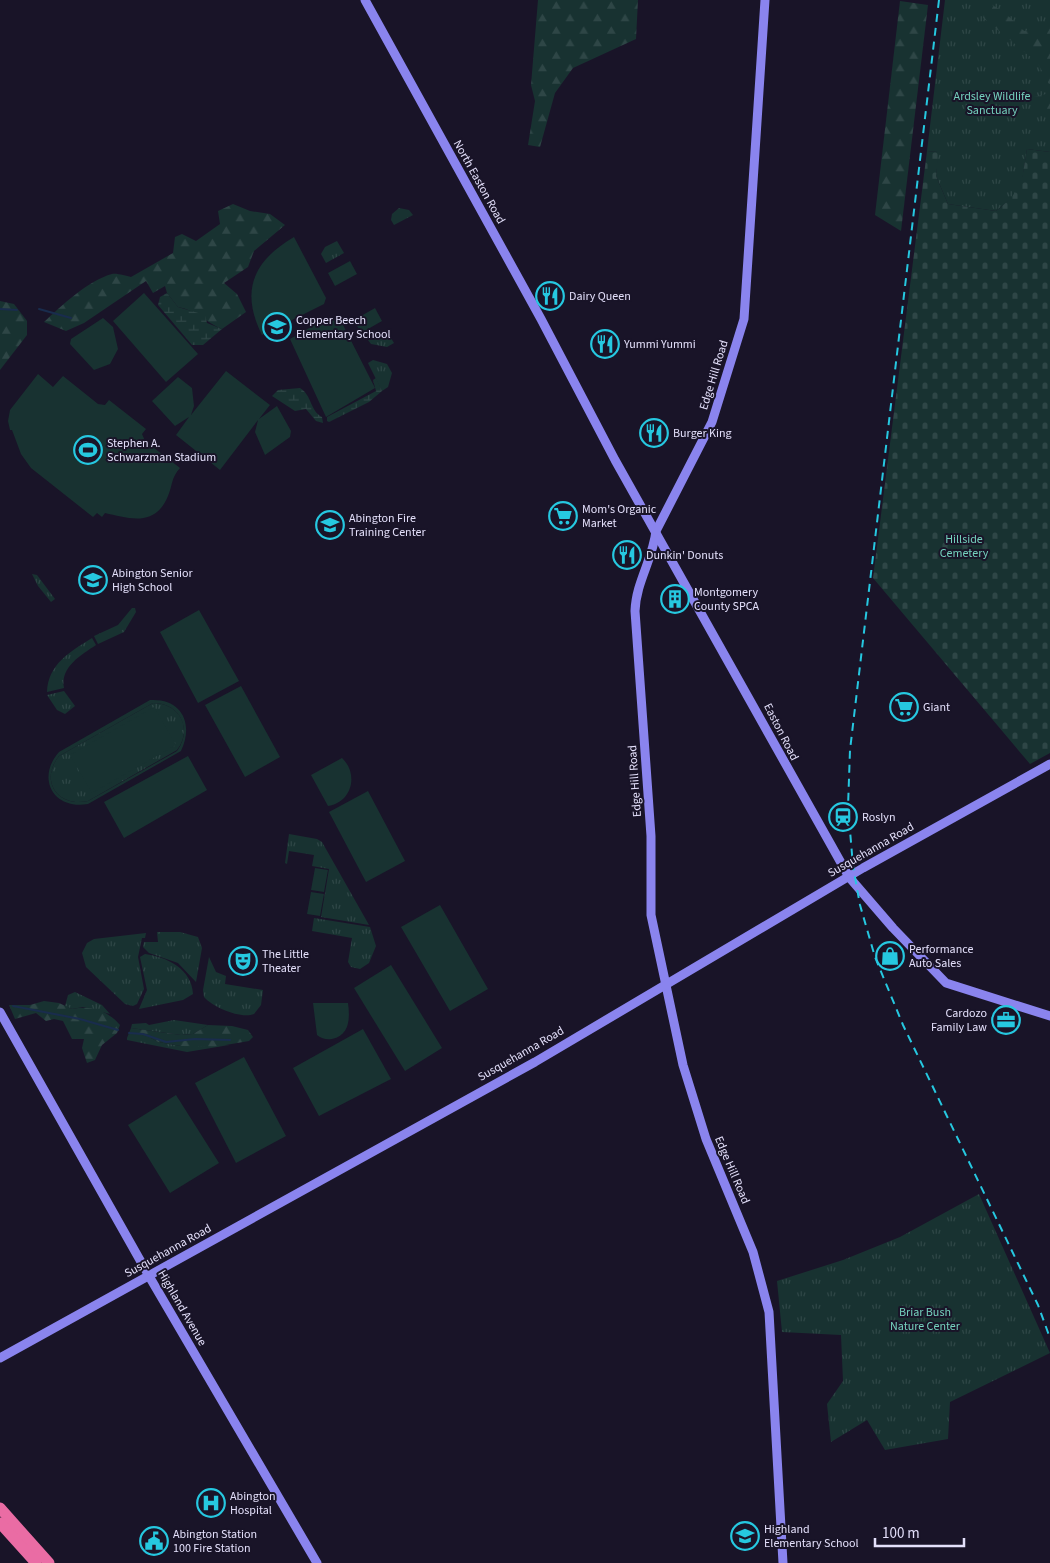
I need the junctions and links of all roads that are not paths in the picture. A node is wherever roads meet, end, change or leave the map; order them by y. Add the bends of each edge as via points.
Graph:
1 (366, 0) edge
2 (765, 0) edge
3 (572, 376) joint
4 (656, 531) junction
5 (1050, 764) edge
6 (849, 877) junction
7 (665, 985) junction
8 (0, 1012) edge
9 (1050, 1016) edge
10 (149, 1276) junction
11 (0, 1358) edge
12 (0, 1508) edge
13 (0, 1523) edge
14 (36, 1563) edge
15 (49, 1563) edge
16 (317, 1563) edge
17 (783, 1563) edge

1 - 3 main road, North Easton Road
2 - 4 main road, Edge Hill Road via 744,319 712,422
3 - 4 main road, Easton Road
4 - 6 main road, Easton Road
4 - 7 main road, Edge Hill Road via 654,546 638,588 635,611 651,836 650,915
5 - 6 main road, Susquehanna Road
6 - 7 main road, Susquehanna Road
6 - 9 main road, Easton Road via 946,983
7 - 10 main road, Susquehanna Road via 535,1062
7 - 17 main road, Edge Hill Road via 683,1065 706,1139 753,1252 769,1312
8 - 10 main road, Highland Avenue
10 - 11 main road, Susquehanna Road
10 - 16 main road, Highland Avenue
12 - 15 highway
13 - 14 highway

